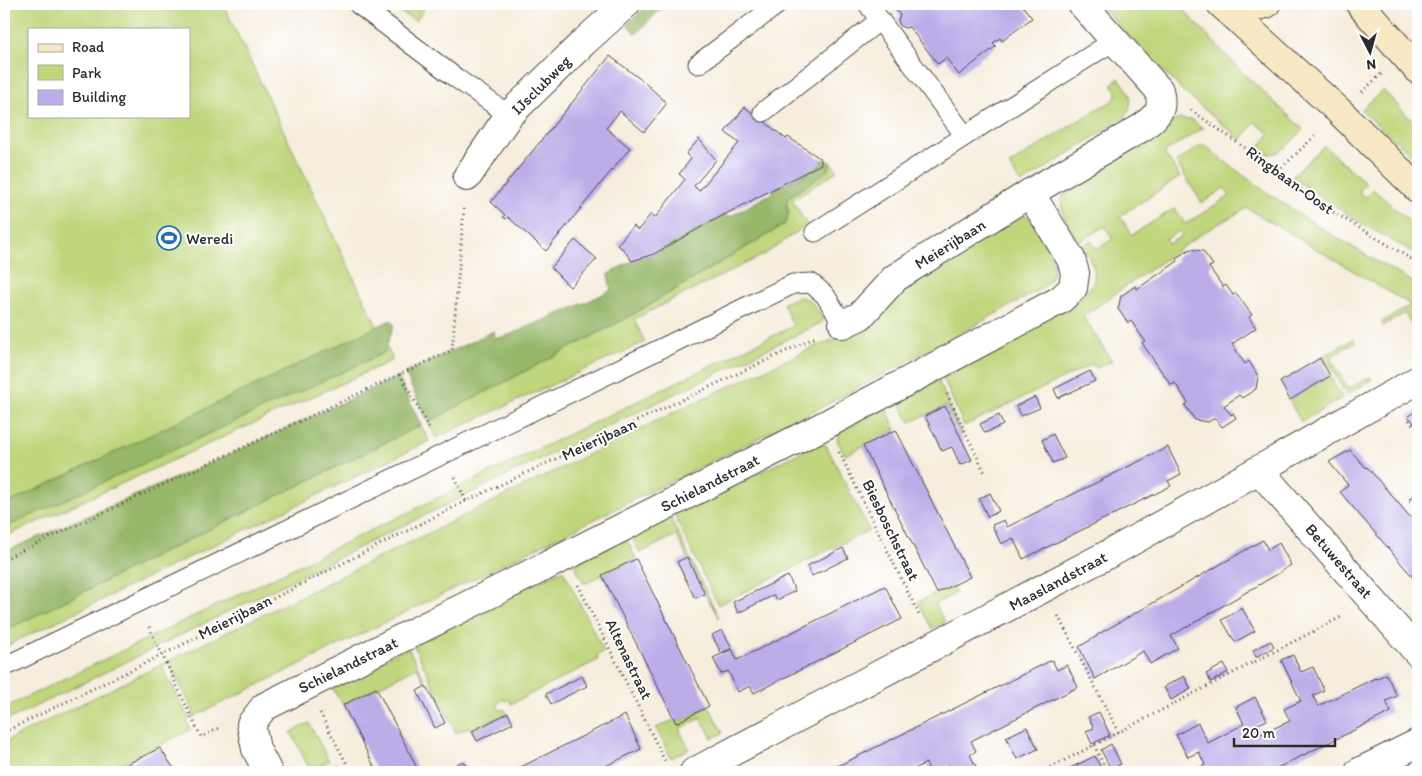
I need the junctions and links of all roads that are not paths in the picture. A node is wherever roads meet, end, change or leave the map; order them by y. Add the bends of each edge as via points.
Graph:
1 (358, 4) edge
2 (626, 4) edge
3 (778, 4) edge
4 (868, 4) edge
5 (1082, 4) edge
6 (1266, 4) edge
7 (1360, 4) edge
8 (1229, 7) edge
9 (880, 20) junction
10 (1115, 40) junction
11 (698, 64) dead end
12 (1418, 70) edge
13 (763, 112) dead end
14 (509, 115) junction
15 (965, 136) junction
16 (467, 177) road end
17 (1418, 189) edge
18 (1030, 193) junction
19 (815, 232) dead end
20 (843, 324) joint
21 (1418, 380) edge
22 (1259, 470) junction
23 (1418, 653) edge
24 (4, 667) edge
25 (1418, 743) edge
26 (268, 772) edge
27 (694, 772) edge
28 (1359, 772) edge

1 - 14 lane
2 - 14 street, IJsclubweg
3 - 11 lane
4 - 9 lane
5 - 10 street
6 - 8 main road
7 - 12 main road
8 - 17 main road
9 - 13 lane
9 - 15 lane
10 - 15 lane
10 - 18 street, Meierijbaan via 1159,90 1162,102 1157,115 1143,127
14 - 16 street, IJsclubweg
15 - 19 lane
18 - 20 street, Meierijbaan via 895,278 860,316
18 - 26 street, Schielandstraat via 1071,259 1075,273 1073,288 1060,300 825,424 264,707 251,724 256,750
20 - 24 lane via 825,296 812,283 793,284
21 - 22 street, Maaslandstraat
22 - 23 street, Betuwestraat
22 - 27 street, Maaslandstraat via 1118,549
25 - 28 street

